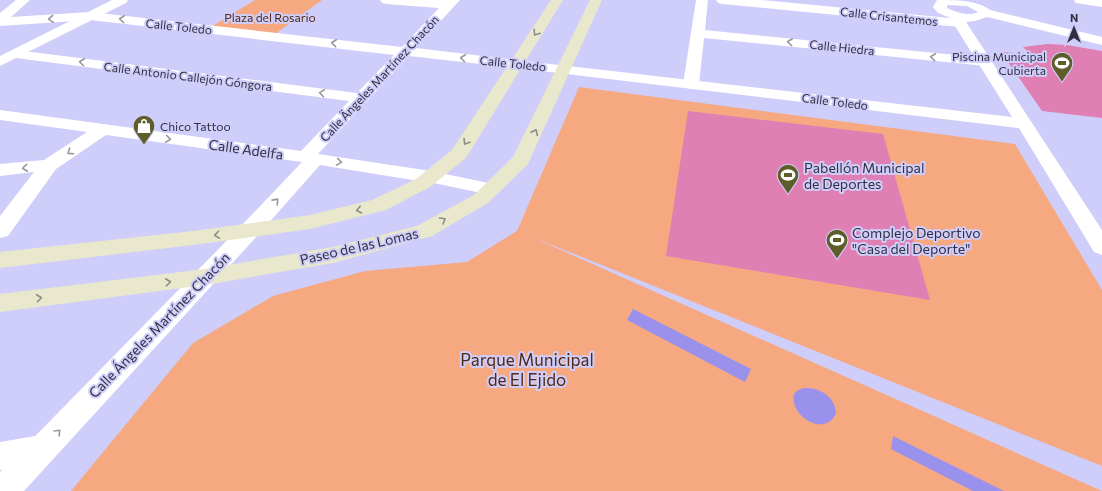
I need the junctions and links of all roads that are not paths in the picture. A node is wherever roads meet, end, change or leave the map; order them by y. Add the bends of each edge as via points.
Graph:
1 (24, 0) edge
2 (122, 0) edge
3 (386, 0) edge
4 (557, 0) edge
5 (596, 0) edge
6 (702, 0) edge
7 (722, 0) edge
8 (929, 0) edge
9 (1080, 0) edge
10 (451, 3) edge
11 (1102, 4) edge
12 (954, 9) edge
13 (90, 16) junction
14 (0, 21) edge
15 (698, 33) junction
16 (1102, 41) edge
17 (405, 51) junction
18 (16, 54) junction
19 (0, 62) edge
20 (986, 62) junction
21 (516, 64) junction
22 (564, 69) junction
23 (691, 84) junction
24 (360, 98) junction
25 (0, 115) edge
26 (1026, 124) junction
27 (102, 130) junction
28 (310, 158) junction
29 (49, 165) junction
30 (0, 170) edge
31 (431, 177) junction
32 (491, 189) junction
33 (250, 230) junction
34 (0, 231) edge
35 (1102, 247) edge
36 (0, 260) edge
37 (205, 277) junction
38 (0, 303) edge
39 (41, 449) junction
40 (0, 456) edge
41 (3, 491) edge

1 - 14 street
2 - 13 street
3 - 10 street
4 -> 21 main road
5 - 22 main road, Paseo de las Lomas
6 - 15 street
7 - 12 street, Calle Crisantemos
8 - 12 street
9 - 11 street
10 - 17 street, Calle Ängeles Martínez Chacón
12 - 16 street via 974,5 985,13
12 - 20 street
13 -> 14 street, Calle Toledo
17 -> 13 street, Calle Toledo
13 - 18 street
20 -> 15 street, Calle Hiedra
15 - 23 street
21 -> 17 street, Calle Toledo
17 - 24 street, Calle Ängeles Martínez Chacón
18 - 19 street
24 -> 18 street, Calle Antonio Callejón Góngora
20 - 26 street
21 - 22 street, Calle Toledo
21 -> 31 main road via 459,154
22 - 23 street, Calle Toledo
32 -> 22 main road, Paseo de las Lomas via 521,160
23 - 26 street, Calle Toledo
24 - 28 street, Calle Ängeles Martínez Chacón
25 - 27 street, Calle Adelfa
26 - 35 street
27 -> 28 street, Calle Adelfa
27 -> 29 street
28 -> 31 street, Calle Adelfa
33 -> 28 street, Calle Ángeles Martínez Chacón
29 -> 30 street
29 - 34 street
31 - 32 street, Calle Adelfa
31 -> 33 main road via 379,205 310,222
37 -> 32 main road, Paseo de las Lomas via 332,255 424,231 480,199
33 -> 36 main road
33 - 37 street, Calle Ángeles Martínez Chacón
38 -> 37 main road, Paseo de las Lomas
39 -> 37 street, Calle Ángeles Martínez Chacón
39 - 40 street
39 - 41 street, Calle Ángeles Martínez Chacón

